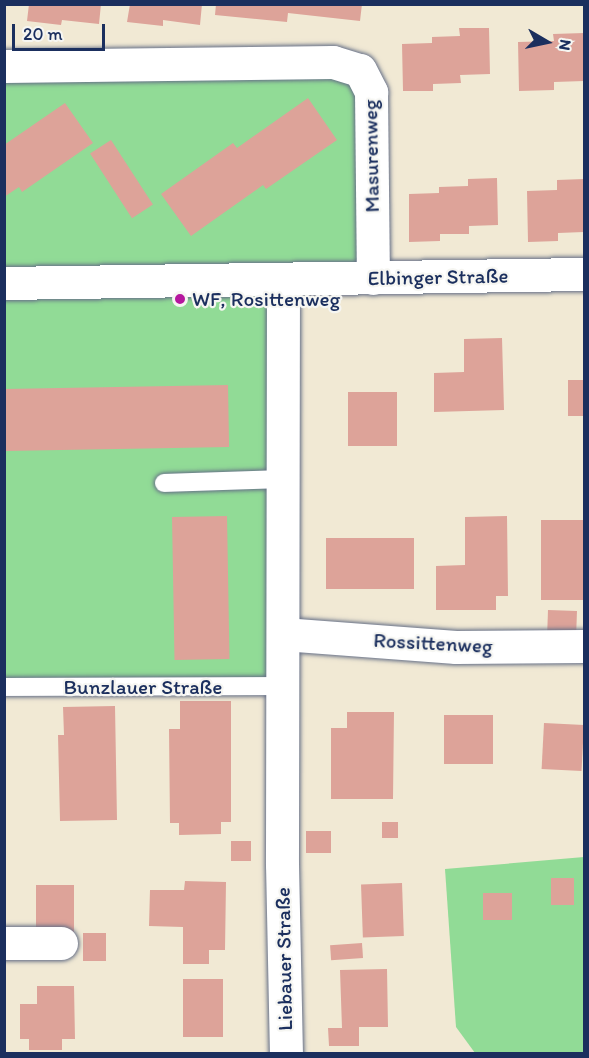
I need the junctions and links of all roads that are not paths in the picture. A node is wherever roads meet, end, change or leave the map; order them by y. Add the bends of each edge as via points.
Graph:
1 (4, 66) edge
2 (585, 274) edge
3 (373, 278) junction
4 (283, 279) junction
5 (4, 283) edge
6 (282, 479) junction
7 (164, 483) dead end
8 (283, 634) junction
9 (585, 646) edge
10 (282, 686) junction
11 (4, 687) edge
12 (4, 943) edge
13 (61, 943) dead end
14 (286, 1053) edge

1 - 3 street, Masurenweg via 333,62 360,70 370,92
2 - 3 street, Elbinger Straße
3 - 4 street, Elbinger Straße
4 - 5 street, Elbinger Straße
4 - 6 street
6 - 7 lane
6 - 8 street
8 - 9 street, Rossittenweg via 456,646
8 - 10 street
10 - 11 lane, Bunzlauer Straße
10 - 14 street, Liebauer Straße
12 - 13 street

